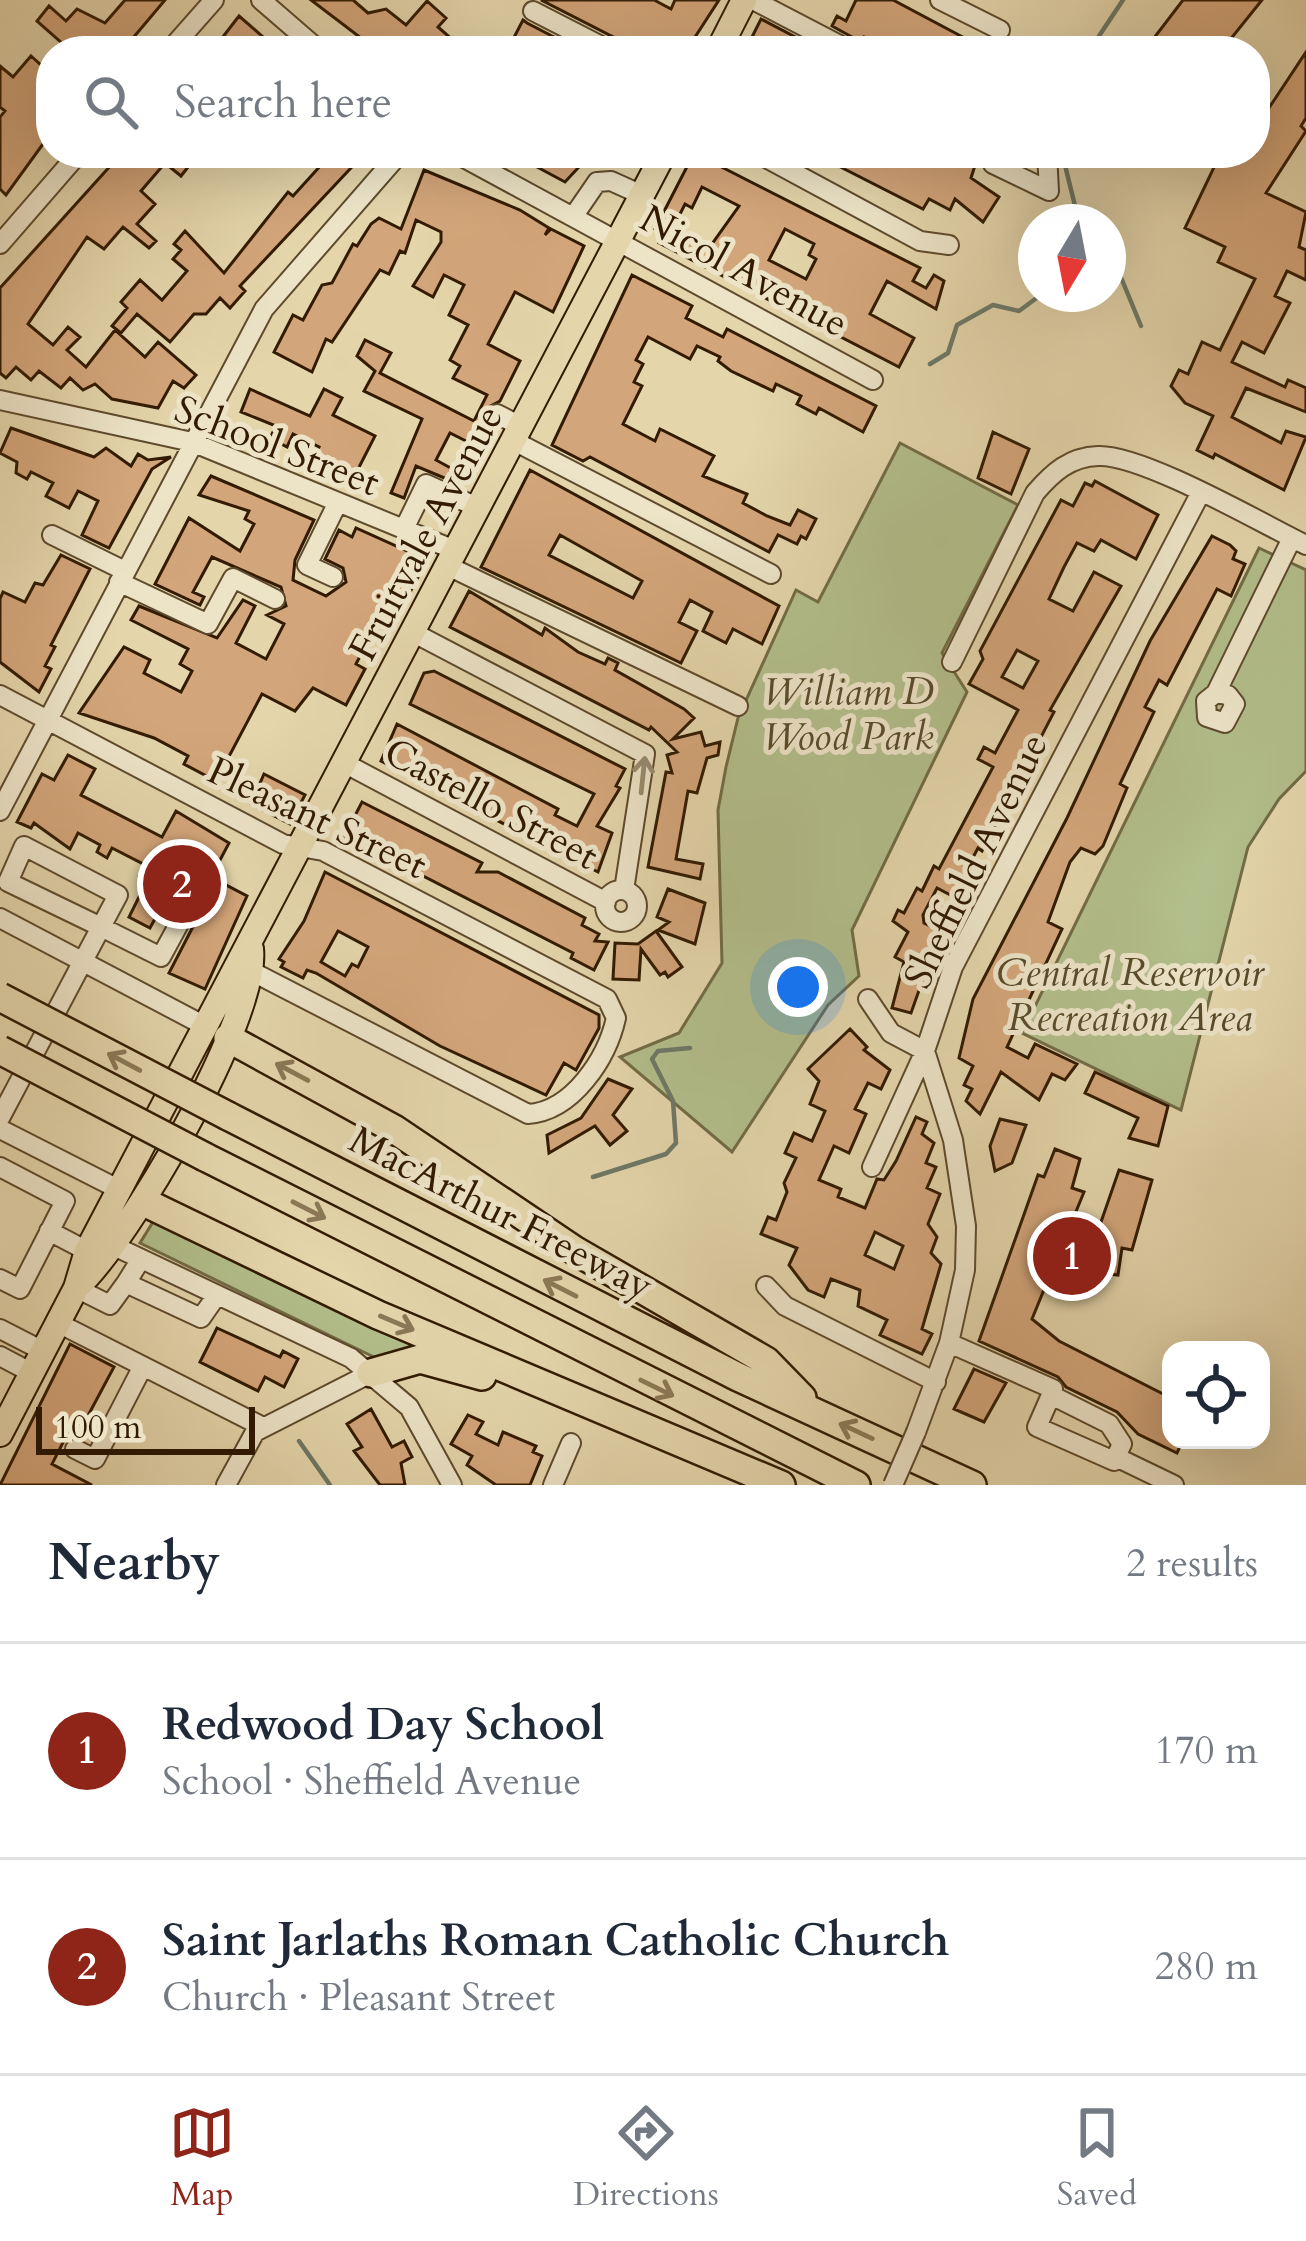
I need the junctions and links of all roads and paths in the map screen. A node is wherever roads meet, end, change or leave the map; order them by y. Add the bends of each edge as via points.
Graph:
1 (214, 0) edge
2 (261, 0) edge
3 (749, 0) edge
4 (940, 0) edge
5 (533, 11) dead end
6 (1000, 30) dead end
7 (182, 36) edge
8 (303, 36) edge
9 (582, 36) edge
10 (727, 36) edge
11 (821, 36) edge
12 (66, 168) edge
13 (387, 168) edge
14 (485, 168) edge
15 (656, 168) edge
16 (784, 168) edge
17 (1002, 168) edge
18 (1048, 168) edge
19 (642, 195) junction
20 (575, 214) junction
21 (4, 232) edge
22 (619, 241) junction
23 (949, 245) dead end
24 (872, 380) dead end
25 (0, 400) edge
26 (497, 414) dead end
27 (518, 434) junction
28 (192, 442) junction
29 (1200, 494) junction
30 (338, 502) junction
31 (479, 508) junction
32 (404, 529) junction
33 (52, 535) dead end
34 (1299, 541) edge
35 (453, 559) junction
36 (771, 574) dead end
37 (122, 576) junction
38 (332, 577) dead end
39 (275, 598) dead end
40 (414, 633) junction
41 (952, 662) dead end
42 (1216, 694) dead end
43 (0, 695) edge
44 (738, 706) dead end
45 (47, 719) junction
46 (346, 764) junction
47 (0, 811) edge
48 (302, 848) junction
49 (624, 890) junction
50 (606, 902) junction
51 (0, 918) edge
52 (181, 920) dead end
53 (101, 927) junction
54 (251, 958) junction
55 (84, 962) junction
56 (0, 998) edge
57 (868, 1000) dead end
58 (217, 1032) junction
59 (0, 1050) edge
60 (925, 1051) junction
61 (0, 1118) edge
62 (0, 1129) edge
63 (872, 1167) dead end
64 (0, 1168) edge
65 (132, 1196) junction
66 (104, 1218) junction
67 (49, 1231) junction
68 (114, 1246) junction
69 (87, 1251) junction
70 (141, 1259) junction
71 (0, 1279) edge
72 (126, 1283) junction
73 (766, 1286) dead end
74 (76, 1288) junction
75 (218, 1294) junction
76 (58, 1323) junction
77 (0, 1329) edge
78 (949, 1343) junction
79 (327, 1346) junction
80 (0, 1357) edge
81 (38, 1362) junction
82 (143, 1366) junction
83 (371, 1373) junction
84 (936, 1382) junction
85 (324, 1393) junction
86 (1051, 1395) junction
87 (816, 1412) junction
88 (619, 1419) junction
89 (263, 1427) junction
90 (0, 1434) edge
91 (572, 1443) dead end
92 (75, 1449) dead end
93 (1116, 1457) junction
94 (226, 1485) edge
95 (452, 1485) edge
96 (553, 1485) edge
97 (781, 1485) edge
98 (856, 1485) edge
99 (893, 1485) edge
100 (972, 1485) edge
101 (1174, 1485) edge

1 - 7 street
2 - 8 street
3 - 10 main road
3 - 11 street
4 - 6 street
5 - 9 street
12 - 21 street
13 - 28 street via 264,309
14 - 20 street, Nicol Avenue
15 - 19 main road, Fruitvale Avenue
16 - 23 street via 920,242
17 - 18 street via 1049,191
19 - 20 street via 597,182
19 - 22 main road, Fruitvale Avenue
20 - 22 street, Nicol Avenue
22 - 24 street, Nicol Avenue
22 - 27 main road, Fruitvale Avenue
25 - 28 street, School Street
26 - 27 street
27 - 31 main road, Fruitvale Avenue
27 - 36 street
28 - 30 street, School Street
28 - 37 street
29 - 34 street
29 - 41 street via 1126,460 1075,460 1054,472
29 - 60 street, Sheffield Avenue via 953,967
30 - 32 street, School Street
30 - 38 street via 307,565
31 - 32 street via 426,484
31 - 35 main road, Fruitvale Avenue
32 - 35 street, School Street
33 - 37 street
34 - 42 street
35 - 40 main road, Fruitvale Avenue
35 - 44 street, School Street
37 - 39 street via 208,624 233,578
37 - 45 street
40 - 46 main road, Fruitvale Avenue
49 -> 40 street via 645,754
43 - 45 street, Pleasant Street
45 - 47 street
45 - 48 street, Pleasant Street
46 - 48 main road, Fruitvale Avenue
46 - 50 street, Castello Street
48 - 54 main road, Fruitvale Avenue
48 - 54 street, Pleasant Street via 323,851 607,999 616,1018 600,1064 558,1104 528,1114
49 - 50 street
49 - 50 street via 636,899 631,919 615,920
51 - 55 street
52 - 53 street via 161,957
53 - 53 street via 118,895 23,846 8,882
53 - 55 street
54 - 58 main road, Fruitvale Avenue
55 - 58 street
55 - 61 street
87 -> 56 highway, MacArthur Freeway, bridge
57 - 60 street via 891,1033
58 - 65 main road, Fruitvale Avenue
87 -> 58 highway via 766,1361 574,1250 394,1129
59 -> 98 highway, bridge
60 - 63 street
60 - 78 street, Sheffield Avenue via 953,1140 966,1226
62 - 65 street
64 - 67 street via 64,1201
65 - 66 main road, Fruitvale Avenue
65 - 68 main road, Fruitvale Avenue
65 -> 88 highway
66 - 68 main road
66 - 69 main road, Fruitvale Avenue
67 - 69 street
67 - 71 street via 20,1288
68 - 70 street
68 - 74 main road, Fruitvale Avenue
69 - 74 main road, Fruitvale Avenue
70 - 72 street
70 - 75 street
72 - 74 street via 110,1305
72 - 75 street via 201,1318
73 - 84 street via 785,1306
74 - 76 main road, Fruitvale Avenue
75 - 79 street
76 - 81 main road, Fruitvale Avenue
76 - 82 street
77 - 81 street
78 - 84 street, Sheffield Avenue
78 - 86 street via 1053,1389
79 - 83 street
79 - 85 street via 332,1371
80 - 81 street
81 - 90 main road, Fruitvale Avenue
82 - 89 street
82 - 92 street via 95,1459
83 - 85 street
83 - 88 highway via 432,1360
83 - 95 street via 409,1407
84 - 99 street, Sheffield Avenue, bridge
85 - 89 street
86 - 93 street via 1109,1424 1122,1444
86 - 93 street via 1037,1427
100 -> 87 highway, MacArthur Freeway
88 - 97 highway
89 - 94 street
91 - 96 street
93 - 101 street

